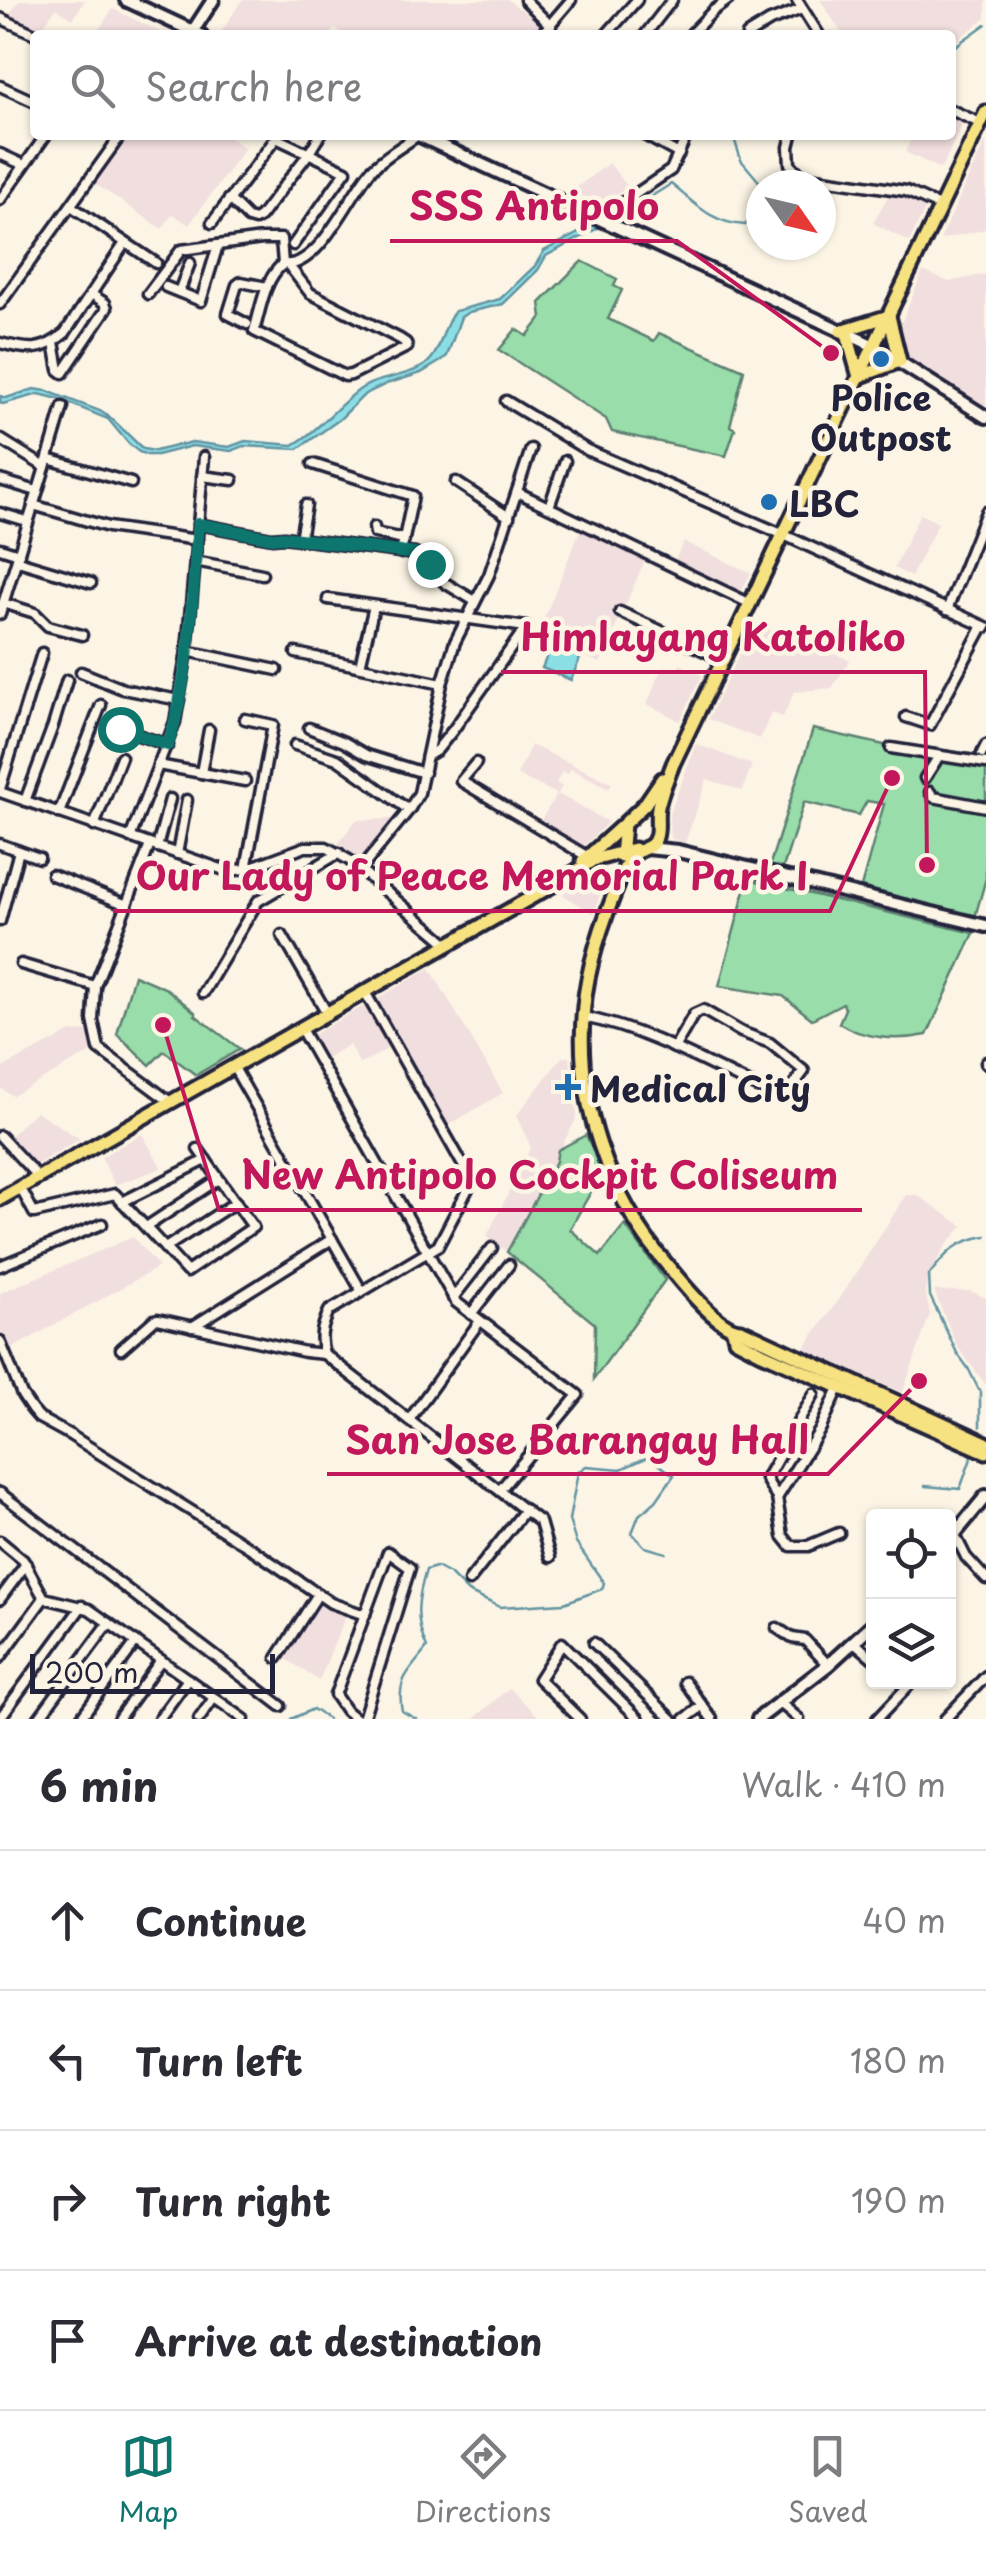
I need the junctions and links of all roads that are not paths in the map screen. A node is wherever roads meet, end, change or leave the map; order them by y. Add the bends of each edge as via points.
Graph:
1 (126, 0) edge
2 (213, 0) edge
3 (525, 0) edge
4 (571, 0) edge
5 (637, 0) edge
6 (672, 0) edge
7 (728, 0) edge
8 (799, 4) edge
9 (0, 18) edge
10 (551, 26) junction
11 (187, 30) edge
12 (197, 30) edge
13 (547, 30) edge
14 (610, 30) edge
15 (649, 30) edge
16 (695, 30) edge
17 (755, 30) edge
18 (817, 30) edge
19 (30, 32) edge
20 (0, 86) edge
21 (30, 100) edge
22 (956, 111) edge
23 (984, 115) edge
24 (42, 140) edge
25 (117, 140) edge
26 (274, 140) edge
27 (280, 140) edge
28 (317, 140) edge
29 (411, 140) edge
30 (429, 140) edge
31 (653, 140) edge
32 (684, 140) edge
33 (791, 140) edge
34 (309, 153) junction
35 (0, 154) edge
36 (679, 154) junction
37 (24, 166) junction
38 (229, 199) junction
39 (0, 200) edge
40 (71, 206) junction
41 (940, 207) junction
42 (599, 219) junction
43 (212, 223) dead end
44 (125, 243) junction
45 (218, 245) junction
46 (293, 246) dead end
47 (190, 262) dead end
48 (156, 264) dead end
49 (286, 265) junction
50 (166, 287) dead end
51 (267, 288) junction
52 (178, 292) junction
53 (91, 294) junction
54 (148, 294) dead end
55 (0, 304) edge
56 (219, 311) dead end
57 (229, 316) junction
58 (889, 316) junction
59 (250, 327) junction
60 (844, 332) junction
61 (54, 342) junction
62 (0, 343) edge
63 (874, 346) junction
64 (900, 361) junction
65 (859, 377) junction
66 (506, 401) dead end
67 (63, 407) dead end
68 (986, 417) edge
69 (0, 438) edge
70 (531, 449) dead end
71 (204, 457) dead end
72 (564, 461) dead end
73 (46, 463) junction
74 (313, 464) dead end
75 (202, 476) junction
76 (0, 480) edge
77 (233, 480) dead end
78 (130, 482) dead end
79 (456, 482) dead end
80 (37, 491) junction
81 (517, 492) junction
82 (32, 505) junction
83 (306, 506) dead end
84 (549, 507) junction
85 (0, 512) edge
86 (986, 512) edge
87 (509, 517) junction
88 (28, 521) junction
89 (198, 524) junction
90 (374, 527) dead end
91 (784, 535) junction
92 (300, 539) junction
93 (404, 539) junction
94 (197, 540) junction
95 (0, 548) edge
96 (401, 553) junction
97 (18, 557) junction
98 (195, 560) junction
99 (262, 574) dead end
100 (91, 583) dead end
101 (328, 599) dead end
102 (475, 601) junction
103 (3, 603) junction
104 (751, 604) junction
105 (374, 606) junction
106 (948, 610) junction
107 (620, 612) dead end
108 (0, 614) edge
109 (464, 620) junction
110 (985, 626) edge
111 (82, 636) dead end
112 (187, 652) junction
113 (42, 653) dead end
114 (296, 653) dead end
115 (724, 660) junction
116 (360, 666) junction
117 (277, 670) dead end
118 (81, 672) dead end
119 (67, 680) dead end
120 (442, 684) junction
121 (179, 700) junction
122 (101, 705) dead end
123 (906, 717) dead end
124 (245, 719) dead end
125 (309, 728) dead end
126 (120, 729) dead end
127 (209, 730) dead end
128 (168, 745) junction
129 (294, 745) dead end
130 (891, 748) dead end
131 (427, 756) junction
132 (939, 756) junction
133 (122, 757) dead end
134 (476, 763) dead end
135 (986, 763) edge
136 (673, 764) junction
137 (158, 765) junction
138 (201, 773) junction
139 (424, 773) junction
140 (924, 778) dead end
141 (245, 781) dead end
142 (0, 790) edge
143 (930, 792) dead end
144 (170, 799) dead end
145 (187, 800) dead end
146 (25, 801) junction
147 (986, 807) edge
148 (409, 810) junction
149 (59, 813) junction
150 (629, 820) junction
151 (94, 826) junction
152 (657, 830) junction
153 (130, 838) junction
154 (0, 844) edge
155 (154, 846) junction
156 (636, 850) junction
157 (18, 851) junction
158 (678, 851) junction
159 (339, 852) junction
160 (178, 854) junction
161 (588, 857) junction
162 (38, 858) dead end
163 (246, 869) junction
164 (361, 870) junction
165 (52, 875) dead end
166 (552, 885) junction
167 (612, 899) junction
168 (127, 905) junction
169 (0, 921) edge
170 (986, 926) edge
171 (282, 935) dead end
172 (448, 944) junction
173 (21, 964) dead end
174 (95, 986) junction
175 (365, 992) junction
176 (203, 993) dead end
177 (327, 1014) junction
178 (583, 1017) junction
179 (300, 1028) junction
180 (674, 1048) junction
181 (233, 1066) junction
182 (169, 1101) junction
183 (0, 1136) edge
184 (198, 1149) dead end
185 (206, 1160) junction
186 (38, 1177) junction
187 (220, 1179) junction
188 (20, 1187) junction
189 (0, 1198) edge
190 (122, 1202) junction
191 (236, 1202) junction
192 (102, 1224) dead end
193 (146, 1226) junction
194 (332, 1239) junction
195 (165, 1248) junction
196 (492, 1248) dead end
197 (427, 1253) junction
198 (509, 1265) dead end
199 (0, 1266) edge
200 (361, 1290) junction
201 (453, 1298) junction
202 (471, 1314) junction
203 (480, 1322) junction
204 (192, 1327) junction
205 (733, 1330) junction
206 (0, 1341) edge
207 (121, 1348) dead end
208 (324, 1354) junction
209 (839, 1388) junction
210 (814, 1394) dead end
211 (408, 1420) junction
212 (986, 1443) edge
213 (986, 1452) edge
214 (500, 1490) junction
215 (0, 1492) edge
216 (986, 1496) edge
217 (778, 1498) junction
218 (524, 1510) junction
219 (839, 1532) dead end
220 (956, 1533) edge
221 (0, 1542) edge
222 (956, 1543) edge
223 (550, 1557) dead end
224 (26, 1564) junction
225 (986, 1579) edge
226 (468, 1581) dead end
227 (318, 1594) junction
228 (44, 1598) junction
229 (0, 1599) edge
230 (82, 1606) junction
231 (365, 1615) junction
232 (109, 1623) junction
233 (778, 1628) dead end
234 (866, 1631) edge
235 (136, 1642) junction
236 (594, 1642) dead end
237 (854, 1642) junction
238 (866, 1652) edge
239 (0, 1658) edge
240 (277, 1658) dead end
241 (161, 1660) junction
242 (828, 1665) junction
243 (986, 1676) edge
244 (188, 1680) junction
245 (685, 1682) dead end
246 (902, 1689) edge
247 (214, 1698) junction
248 (780, 1702) junction
249 (281, 1706) dead end
250 (697, 1710) dead end
251 (0, 1718) edge
252 (38, 1719) edge
253 (80, 1719) edge
254 (118, 1719) edge
255 (159, 1719) edge
256 (200, 1719) edge
257 (244, 1719) edge
258 (359, 1719) edge
259 (580, 1719) edge
260 (639, 1719) edge
261 (672, 1719) edge
262 (685, 1719) edge
263 (712, 1719) edge
264 (758, 1719) edge
265 (798, 1719) edge
266 (877, 1719) edge
267 (945, 1719) edge

1 - 11 main road
2 - 12 main road
3 - 10 street
4 - 10 street
5 - 14 street
6 - 15 street
7 - 16 street
8 - 17 street
8 - 18 street
9 - 19 street
10 - 13 street
20 - 21 street
22 - 23 street
23 - 41 main road
24 - 37 street
25 - 40 street
26 - 38 street
27 - 34 street
28 - 34 street
29 - 49 street via 372,169 310,258
30 - 42 main road
31 - 36 street
32 - 36 street
33 - 41 street via 790,164 802,176 906,191
34 - 38 street via 260,218 248,218
34 - 46 street via 346,171
35 - 37 street
36 - 42 street via 671,170
37 - 39 street
38 - 43 street
40 - 44 street
40 - 55 street
41 - 58 main road
42 - 60 main road
44 - 48 street
44 - 53 street
45 - 49 street via 281,239
45 - 52 street via 201,300
45 - 54 street via 181,250
47 - 52 street
49 - 51 street via 272,274
49 - 59 street via 310,293 407,347 346,376
50 - 52 street
51 - 57 street via 238,283
51 - 59 street
53 - 61 street
53 - 61 street via 107,308 62,373
56 - 57 street
57 - 59 street
58 - 60 main road
58 - 63 main road
58 - 64 main road
60 - 63 main road
60 - 65 main road
61 - 62 street via 36,349
63 - 64 main road
63 - 65 main road
64 - 65 main road
64 - 68 main road
65 - 91 main road
66 - 91 street via 587,450
67 - 73 street
69 - 73 street
70 - 81 street
71 - 75 street
72 - 84 street
73 - 78 street
73 - 80 street
74 - 93 street via 413,496
75 - 77 street
75 - 89 street
76 - 80 street
79 - 87 street
80 - 82 street
81 - 84 street
81 - 87 street
82 - 88 street
82 - 94 street via 108,527
83 - 92 street
84 - 104 street
85 - 88 street
86 - 106 street
87 - 102 street
88 - 97 street
89 - 92 street
89 - 94 street
90 - 93 street via 375,533
91 - 104 main road
91 - 106 street
92 - 96 street
93 - 96 street
94 - 98 street
95 - 97 street
96 - 102 street via 424,558 445,584
97 - 100 street
97 - 103 street
98 - 99 street
98 - 112 street
101 - 105 street
102 - 109 street
103 - 108 street
103 - 111 street
104 - 115 main road
105 - 109 street
105 - 116 street
106 - 110 street
107 - 115 street
109 - 120 street
109 - 131 street via 526,627
110 - 123 street via 930,725
112 - 117 street
112 - 121 street
113 - 142 street
114 - 116 street
115 - 136 main road
116 - 120 street
118 - 121 street
119 - 146 street
120 - 131 street
121 - 128 street
122 - 149 street
124 - 163 street via 273,725
125 - 139 street
126 - 128 street
127 - 138 street
128 - 137 street
129 - 148 street via 337,759
130 - 132 street
131 - 139 street
132 - 135 street
132 - 140 street
133 - 151 street
134 - 161 street via 461,781
136 - 150 main road
136 - 152 main road
137 - 138 street
137 - 153 street
138 - 141 street
139 - 148 street
142 - 146 street
143 - 147 street
144 - 155 street
145 - 160 street
146 - 149 street
148 - 164 street
149 - 151 street
150 - 152 main road via 642,815
150 - 156 main road via 624,839
150 - 161 main road
151 - 153 street
152 - 156 main road via 656,840
152 - 158 main road
153 - 155 street
154 - 157 street
155 - 160 street
155 - 168 street
156 - 158 main road
156 - 166 main road via 592,860
156 - 167 main road
156 - 167 main road
157 - 162 street
157 - 169 street
158 - 170 main road
159 - 163 street via 305,847
159 - 164 street
159 - 176 street via 258,901
160 - 163 street via 227,871
161 - 166 main road
164 - 172 street
165 - 168 street
166 - 172 main road
167 - 178 main road
168 - 174 street
171 - 177 street
172 - 175 main road
173 - 174 street
174 - 182 street via 99,1050
175 - 177 main road
175 - 197 street via 472,1181 438,1246
177 - 179 main road
178 - 180 street
178 - 205 main road via 589,1104 623,1202 670,1270
179 - 181 main road
179 - 197 street
180 - 180 street via 778,1096 804,1072 770,1042 703,1010
181 - 182 main road
181 - 194 street
182 - 186 main road
183 - 186 street
184 - 185 street
185 - 187 street
185 - 190 street
186 - 188 main road
187 - 191 street
187 - 193 street
188 - 189 main road
188 - 190 street via 34,1213 115,1194
190 - 193 street
191 - 195 street
191 - 195 street via 254,1226 186,1272
192 - 199 street
193 - 195 street
194 - 200 street
194 - 204 street
196 - 201 street
197 - 200 street
197 - 201 street
198 - 202 street
200 - 208 street via 329,1311 321,1330
201 - 202 street
202 - 203 street
203 - 211 street
203 - 214 street via 578,1395
204 - 207 street via 154,1320
204 - 208 street
205 - 209 main road via 735,1340
205 - 212 main road
206 - 227 street via 39,1418
208 - 211 street
209 - 213 main road
209 - 217 street
210 - 217 street via 766,1478
211 - 214 street
214 - 218 street
215 - 249 street
216 - 220 main road
217 - 219 street via 783,1536 792,1546
218 - 223 street via 542,1525
218 - 226 street
221 - 224 street
222 - 225 street
224 - 228 street
224 - 229 street
227 - 231 street
227 - 240 street
228 - 230 street
228 - 239 street
230 - 232 street
230 - 251 street
231 - 258 street via 335,1695
231 - 258 street via 388,1552 410,1568
232 - 235 street
232 - 252 street
233 - 242 street via 805,1640
234 - 237 main road
235 - 241 street
235 - 253 street
236 - 261 street
237 - 238 street
237 - 242 main road
241 - 244 street
241 - 254 street
242 - 248 main road
243 - 267 street
244 - 247 street
244 - 255 street
245 - 263 street
246 - 266 street
247 - 256 street
247 - 257 street
248 - 264 main road
248 - 265 street
250 - 262 street
259 - 260 street via 538,1679 562,1643

